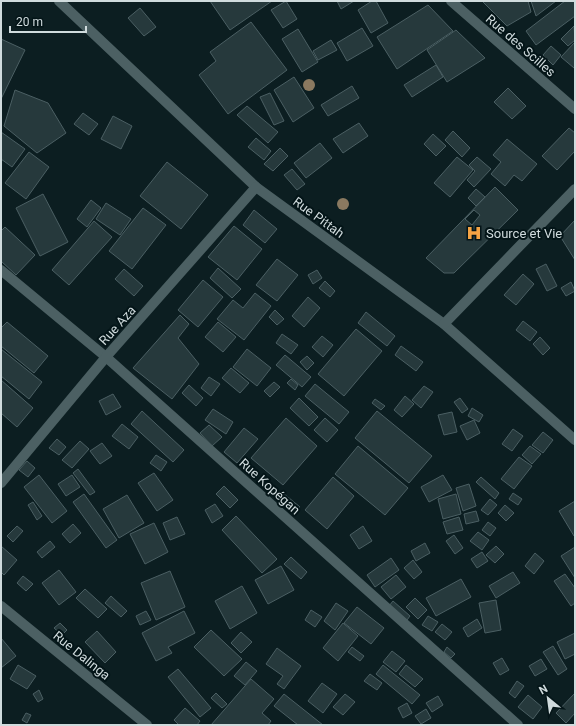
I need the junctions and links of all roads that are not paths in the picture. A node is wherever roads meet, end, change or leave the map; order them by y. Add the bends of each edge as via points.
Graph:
1 (59, 1) edge
2 (451, 1) edge
3 (575, 109) edge
4 (256, 187) junction
5 (575, 188) edge
6 (1, 270) edge
7 (444, 324) junction
8 (106, 357) junction
9 (575, 440) edge
10 (1, 483) edge
11 (1, 606) edge
12 (147, 725) edge
13 (518, 725) edge

1 - 4 street, Rue Pittah
2 - 3 street, Rue des Scilles
4 - 7 street, Rue Pittah
4 - 8 street, Rue Aza
5 - 7 street
6 - 8 street, Rue Kopégan
7 - 9 street, Rue Pittah
8 - 10 street, Rue Aza
8 - 13 street, Rue Kopégan
11 - 12 street, Rue Dalinga

